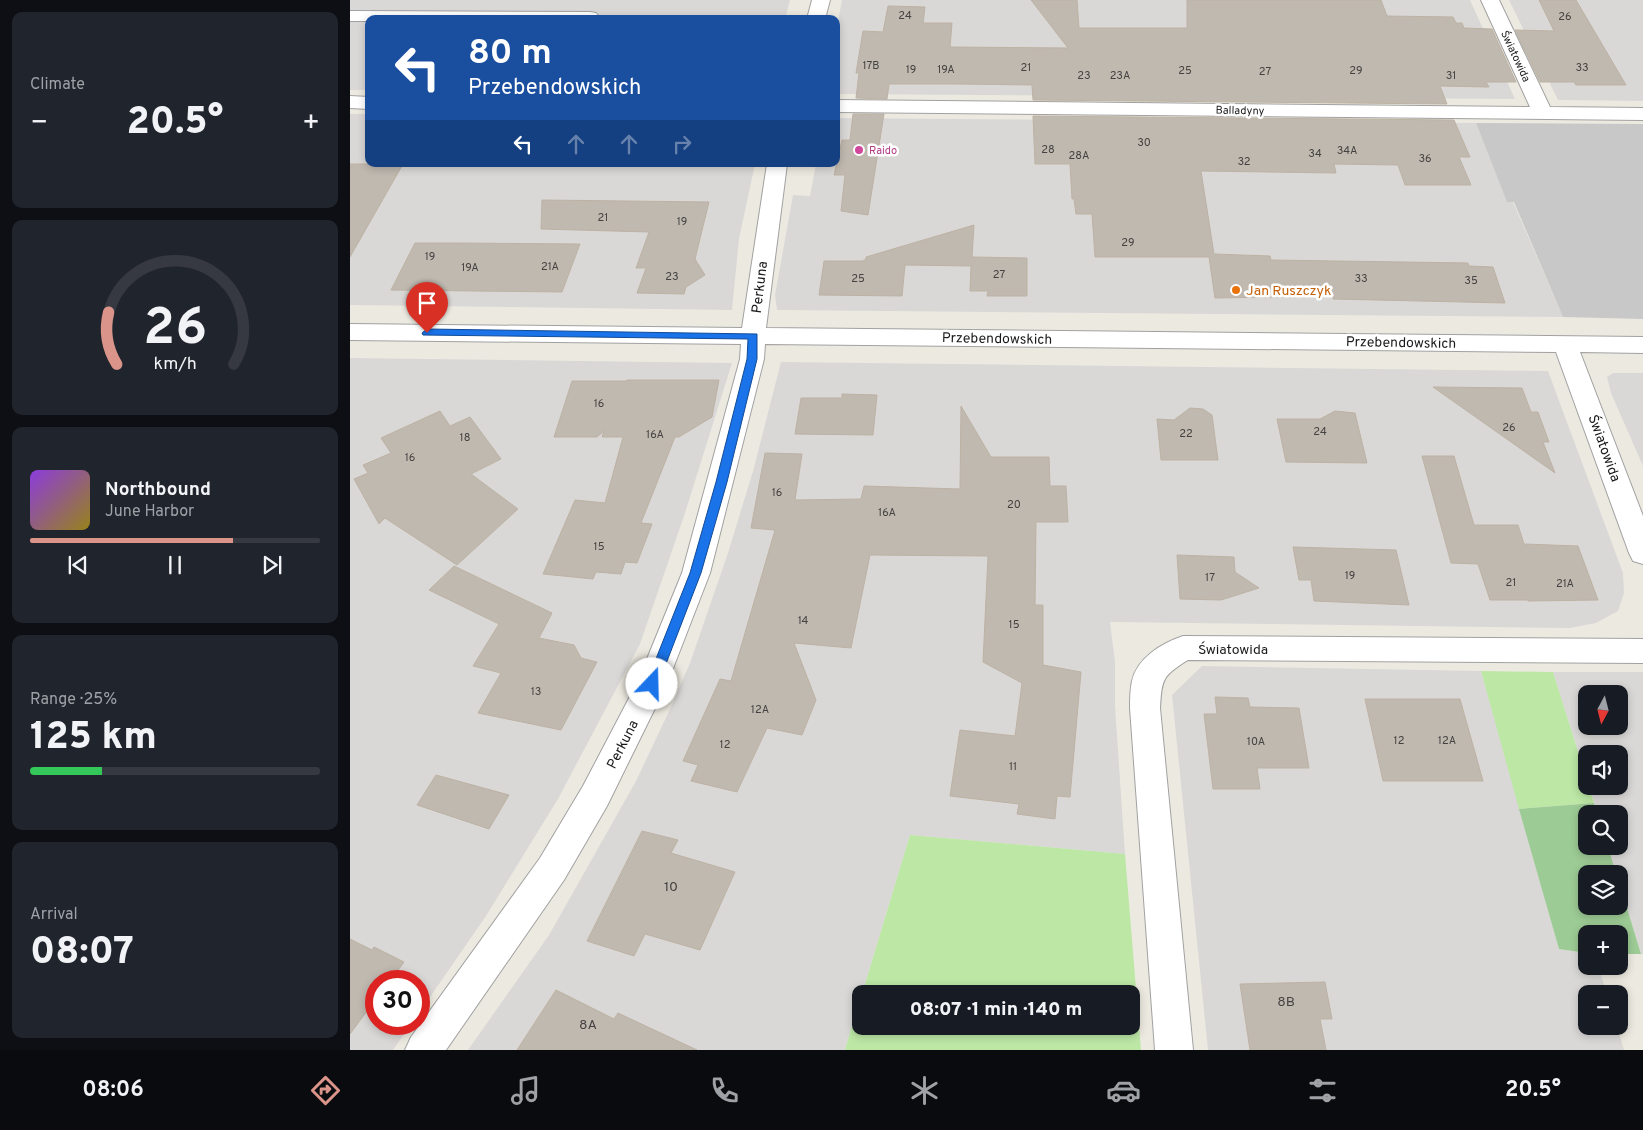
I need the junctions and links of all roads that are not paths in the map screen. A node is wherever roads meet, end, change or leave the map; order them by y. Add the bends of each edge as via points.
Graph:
1 (821, 0) edge
2 (1490, 0) edge
3 (817, 15) edge
4 (350, 16) edge
5 (365, 16) edge
6 (350, 102) edge
7 (365, 102) edge
8 (840, 106) edge
9 (1543, 113) junction
10 (1643, 114) edge
11 (777, 167) edge
12 (350, 332) edge
13 (754, 336) junction
14 (1565, 344) junction
15 (1643, 345) edge
16 (1643, 552) edge
17 (1643, 652) edge
18 (424, 1050) edge
19 (1174, 1050) edge

1 - 3 street
2 - 9 street, Światowida
4 - 5 street
6 - 7 street
8 - 9 street, Balladyny
9 - 10 street, Balladyny
11 - 13 street, Perkuna
12 - 13 street, Przebendowskich
13 - 14 street, Przebendowskich
13 - 18 street, Perkuna via 752,359 698,564 652,684 595,796 552,869
14 - 15 street, Przebendowskich
14 - 16 street, Światowida
17 - 19 street, Światowida via 1183,648 1160,662 1147,680 1145,708

